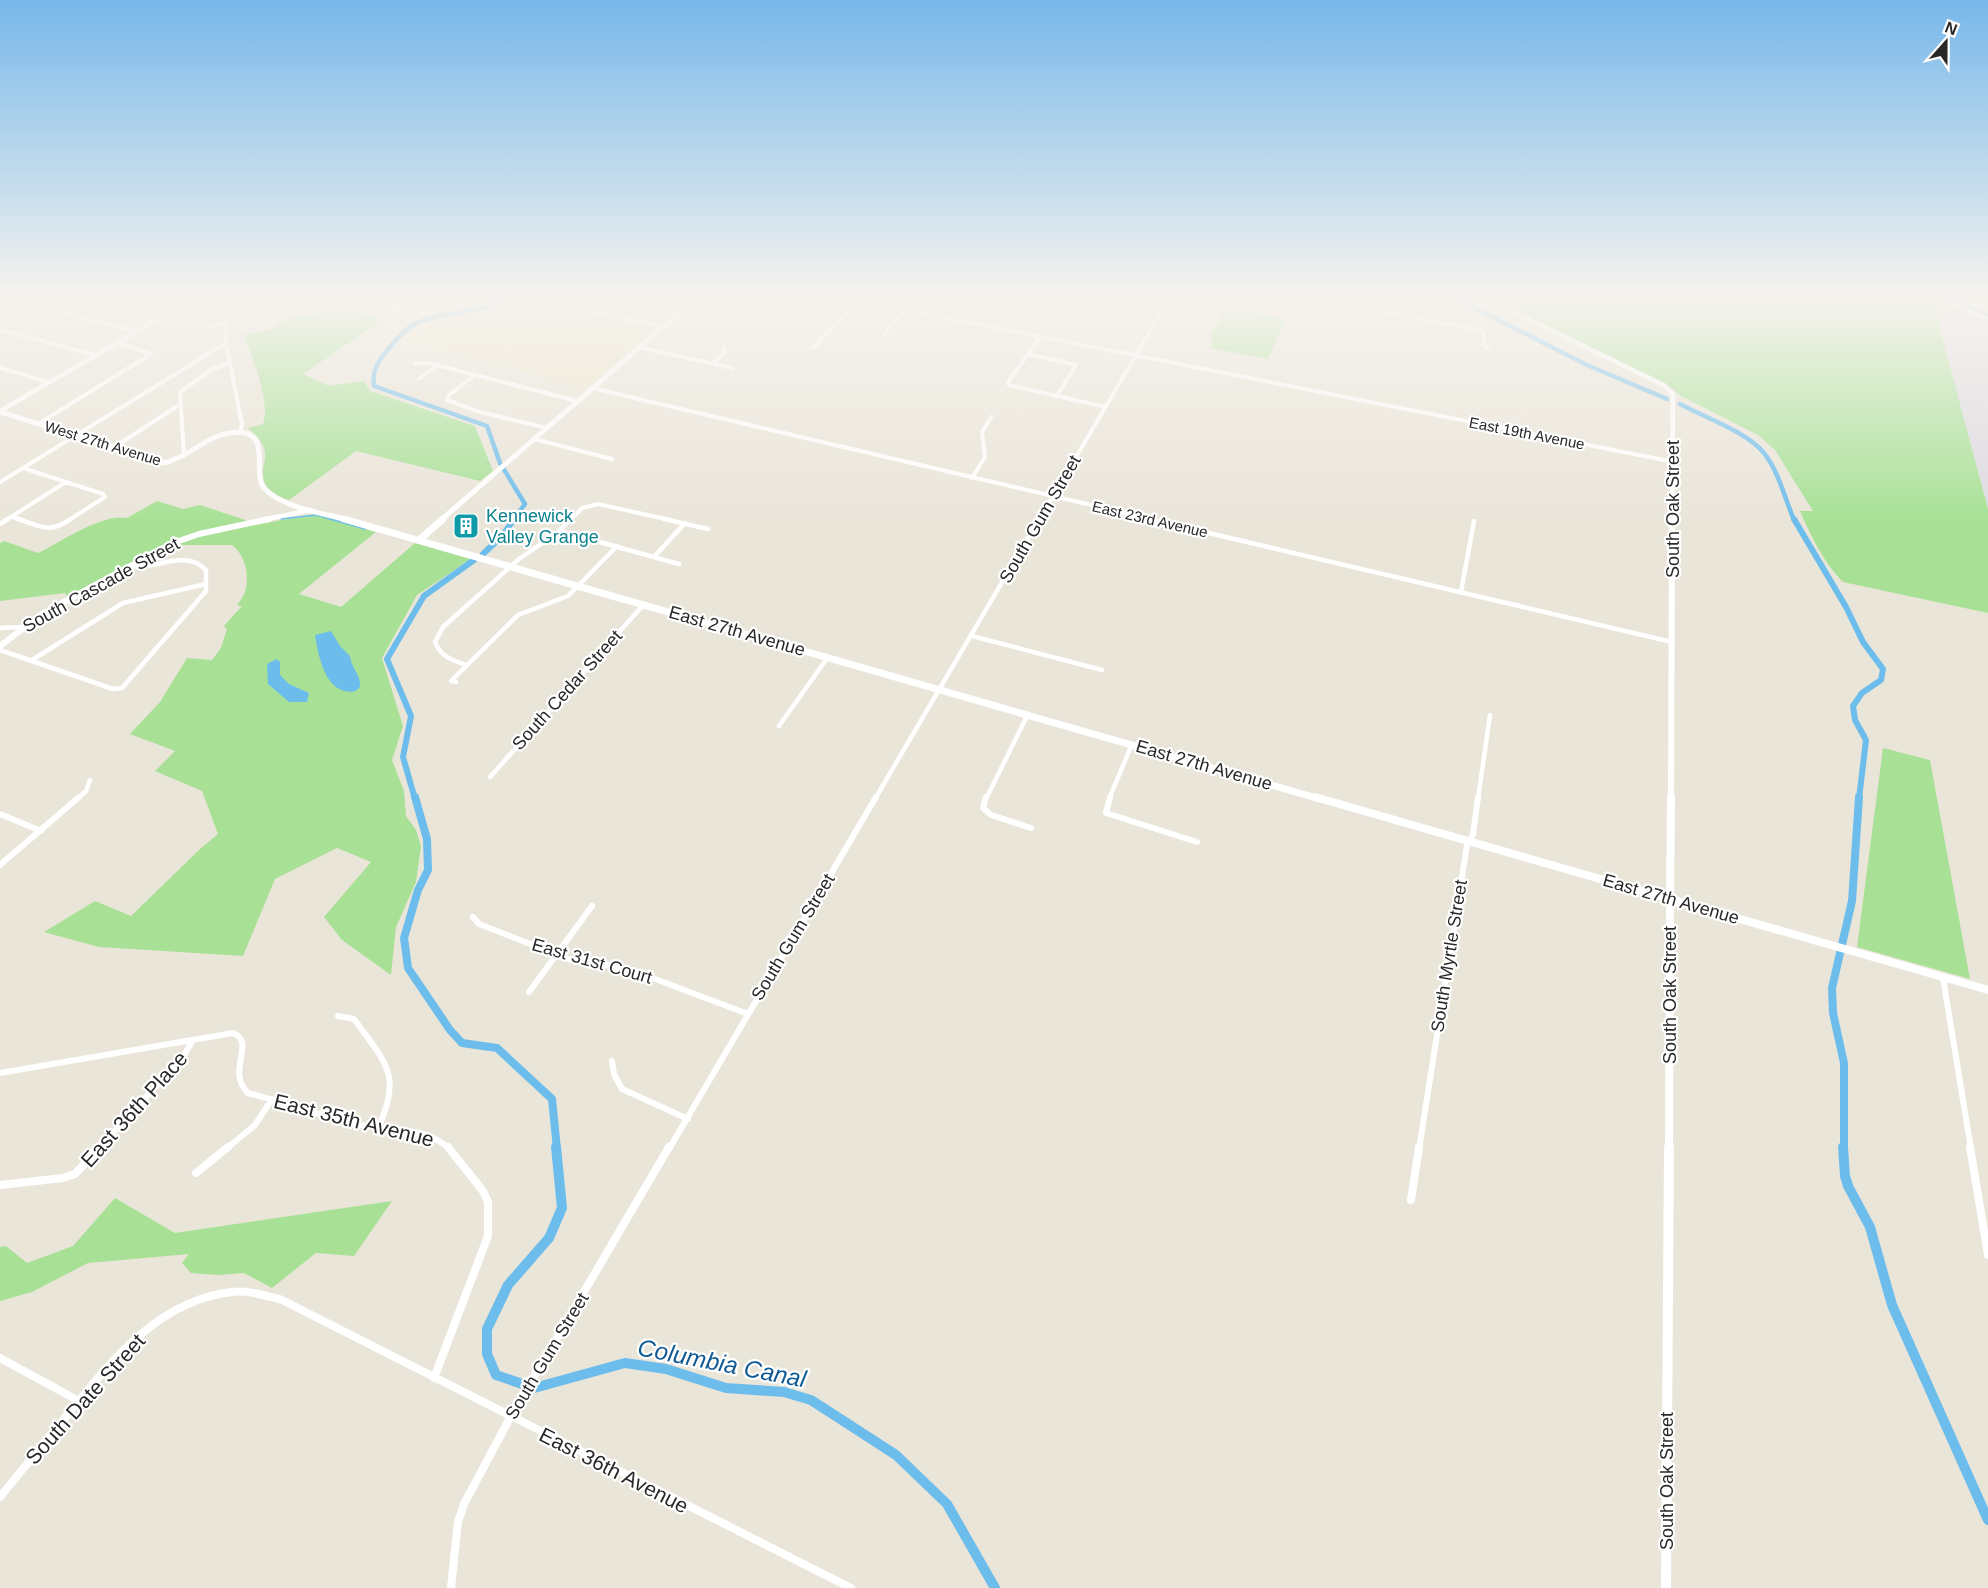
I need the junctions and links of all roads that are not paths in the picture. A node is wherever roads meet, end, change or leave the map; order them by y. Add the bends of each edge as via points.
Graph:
1 (18, 373) edge
2 (64, 373) edge
3 (120, 373) edge
4 (177, 373) edge
5 (207, 373) edge
6 (232, 373) edge
7 (427, 373) edge
8 (468, 373) edge
9 (609, 373) edge
10 (1015, 373) edge
11 (1072, 373) edge
12 (1126, 373) edge
13 (1227, 373) edge
14 (1639, 373) edge
15 (475, 375) junction
16 (419, 379) dead end
17 (48, 382) junction
18 (592, 388) junction
19 (1056, 397) junction
20 (577, 401) junction
21 (179, 405) junction
22 (1106, 407) junction
23 (0, 411) edge
24 (991, 417) dead end
25 (38, 424) junction
26 (547, 428) junction
27 (240, 433) junction
28 (76, 436) junction
29 (534, 439) junction
30 (113, 448) junction
31 (184, 456) junction
32 (612, 459) dead end
33 (1674, 462) junction
34 (23, 468) junction
35 (972, 478) junction
36 (0, 482) edge
37 (66, 482) junction
38 (1053, 496) junction
39 (575, 504) dead end
40 (587, 506) junction
41 (311, 510) junction
42 (12, 518) junction
43 (1474, 521) dead end
44 (685, 523) junction
45 (0, 524) edge
46 (708, 529) dead end
47 (560, 531) junction
48 (419, 540) junction
49 (617, 546) junction
50 (654, 557) junction
51 (679, 564) dead end
52 (131, 566) junction
53 (512, 566) junction
54 (206, 584) junction
55 (580, 586) junction
56 (1461, 592) junction
57 (644, 604) junction
58 (24, 627) junction
59 (0, 628) edge
60 (972, 636) junction
61 (1672, 642) junction
62 (0, 648) edge
63 (828, 657) junction
64 (32, 660) junction
65 (466, 664) junction
66 (1102, 670) dead end
67 (456, 682) dead end
68 (940, 689) junction
69 (1028, 714) junction
70 (1490, 715) dead end
71 (779, 726) dead end
72 (1132, 744) junction
73 (490, 777) dead end
74 (90, 780) dead end
75 (0, 814) edge
76 (1031, 828) dead end
77 (41, 831) junction
78 (1470, 841) junction
79 (1197, 842) dead end
80 (0, 866) edge
81 (1670, 899) junction
82 (592, 906) dead end
83 (473, 917) dead end
84 (557, 955) junction
85 (1943, 978) junction
86 (1988, 990) edge
87 (529, 992) dead end
88 (748, 1014) junction
89 (338, 1016) dead end
90 (240, 1036) joint
91 (193, 1040) junction
92 (612, 1061) dead end
93 (0, 1073) edge
94 (272, 1100) junction
95 (688, 1119) junction
96 (378, 1128) junction
97 (196, 1173) dead end
98 (0, 1185) edge
99 (1410, 1200) dead end
100 (1988, 1255) edge
101 (282, 1300) joint
102 (0, 1358) edge
103 (434, 1378) junction
104 (79, 1401) junction
105 (512, 1416) junction
106 (0, 1497) edge
107 (451, 1588) edge
108 (851, 1588) edge
109 (1666, 1588) edge

1 - 17 street
2 - 17 street
3 - 25 street
4 - 28 street
5 - 21 street via 182,390
6 - 27 street via 242,424
7 - 16 street
8 - 15 street
9 - 18 main road
10 - 19 street via 1009,385
11 - 19 street
12 - 22 street, South Gum Street
13 - 33 street, East 19th Avenue
14 - 33 street, South Oak Street via 1672,392
15 - 20 street
15 - 26 street via 447,399 480,412
17 - 23 street
18 - 20 main road
18 - 35 street, East 23rd Avenue
19 - 22 street
20 - 26 main road
21 - 30 street
21 - 31 street
22 - 38 street, South Gum Street
23 - 25 main road, West 27th Avenue
24 - 35 street via 982,432 985,457
25 - 28 main road, West 27th Avenue
26 - 29 main road
27 - 31 main road via 213,439
27 - 41 main road via 251,436 259,447 258,477 263,489 279,500
28 - 30 main road, West 27th Avenue
28 - 34 street
29 - 32 street
29 - 48 main road
30 - 31 main road, West 27th Avenue via 161,462 172,463
33 - 61 street, South Oak Street
34 - 36 street
34 - 37 street
35 - 38 street, East 23rd Avenue
37 - 42 street
37 - 42 street via 105,497 56,529
38 - 56 street, East 23rd Avenue
38 - 60 street, South Gum Street
39 - 40 street
40 - 44 street via 598,504
40 - 47 street
41 - 48 main road
41 - 52 street, South Cascade Street via 192,536
42 - 45 street
43 - 56 street
44 - 46 street
44 - 50 street
47 - 49 street
47 - 53 street
48 - 53 main road, East 27th Avenue
49 - 50 street
49 - 55 street
50 - 51 street
52 - 54 street via 198,562 206,570
52 - 58 street, South Cascade Street
53 - 55 main road, East 27th Avenue
53 - 65 street via 438,635 435,642 442,655
54 - 64 street via 123,603
54 - 64 street via 201,599 119,689
55 - 57 main road, East 27th Avenue
55 - 65 street via 561,599 518,615
56 - 61 street, East 23rd Avenue
57 - 63 main road, East 27th Avenue
57 - 73 street, South Cedar Street
58 - 59 street
58 - 62 street, South Cascade Street
60 - 66 street
60 - 68 street, South Gum Street
61 - 81 street, South Oak Street
62 - 64 street
63 - 68 main road, East 27th Avenue
63 - 71 street
65 - 67 street via 451,681
68 - 69 main road, East 27th Avenue
68 - 88 street, South Gum Street
69 - 72 main road, East 27th Avenue
69 - 76 street via 982,804 991,815
70 - 78 street, South Myrtle Street
72 - 78 main road, East 27th Avenue
72 - 79 street via 1106,813
74 - 77 street via 86,791
75 - 77 street
77 - 80 street
78 - 81 main road, East 27th Avenue
78 - 99 street, South Myrtle Street
81 - 85 street, East 27th Avenue
81 - 109 main road, South Oak Street
82 - 84 street
83 - 84 street, East 31st Court via 479,924
84 - 87 street
84 - 88 street, East 31st Court via 617,965
85 - 86 street, East 27th Avenue
85 - 100 street
88 - 95 street, South Gum Street
89 - 96 street via 354,1019 387,1066 392,1098
90 - 91 street
90 - 94 street, East 35th Avenue via 244,1044 238,1071 241,1087
91 - 93 street
91 - 98 street, East 36th Place via 183,1057 75,1174
92 - 95 street via 622,1089
94 - 96 street, East 35th Avenue
94 - 97 street via 246,1134
95 - 105 street, South Gum Street
96 - 103 street, East 35th Avenue via 420,1132 443,1142 488,1202 488,1236
101 - 103 street, East 36th Avenue
101 - 104 street, South Date Street via 231,1292 189,1304 144,1332
102 - 104 street
103 - 105 street, East 36th Avenue
104 - 106 street, South Date Street
105 - 107 street, South Gum Street via 464,1504 458,1522
105 - 108 street, East 36th Avenue

